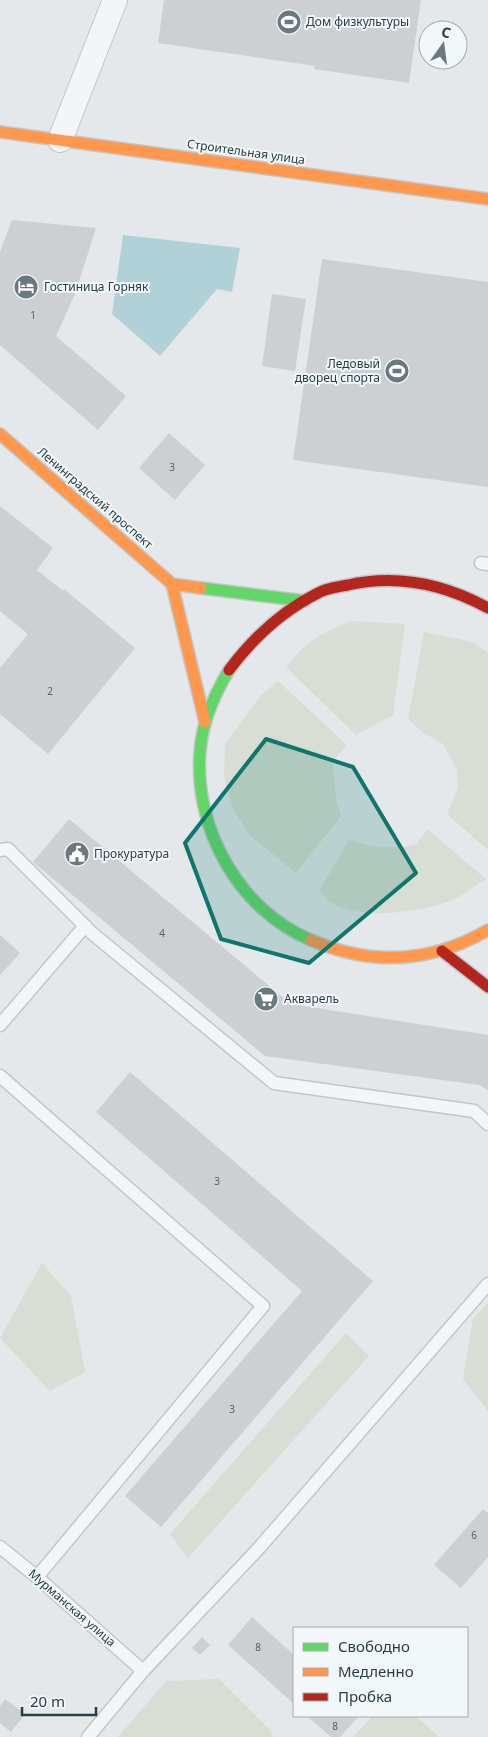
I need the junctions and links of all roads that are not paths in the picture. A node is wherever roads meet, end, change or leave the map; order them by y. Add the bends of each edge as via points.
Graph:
1 (115, 0) edge
2 (0, 132) edge
3 (60, 140) junction
4 (488, 199) edge
5 (0, 434) edge
6 (172, 584) junction
7 (305, 601) junction
8 (488, 608) edge
9 (205, 722) junction
10 (0, 850) edge
11 (85, 926) junction
12 (488, 930) edge
13 (442, 951) junction
14 (488, 987) edge
15 (0, 1025) edge
16 (0, 1076) edge
17 (488, 1124) edge
18 (488, 1284) edge
19 (0, 1547) edge
20 (37, 1576) junction
21 (143, 1671) junction
22 (88, 1737) edge

1 - 3 street
2 - 3 street, Строительная улица
3 - 4 street, Строительная улица
5 - 6 street, Ленинградский проспект
6 - 7 street
6 - 9 street
7 - 8 street via 319,592 356,582 396,579 435,586 472,598
7 - 9 street via 267,625 239,654 220,684
9 - 13 street via 200,783 206,814 223,857 244,892 273,918 324,947 363,957 383,958 423,956
10 - 11 lane via 8,849
11 - 15 lane
11 - 17 lane via 274,1082 474,1111
12 - 13 street
13 - 14 street
16 - 20 lane via 263,1306
18 - 21 lane via 260,1548
19 - 20 lane, Мурманская улица
20 - 21 lane, Мурманская улица
21 - 22 lane

